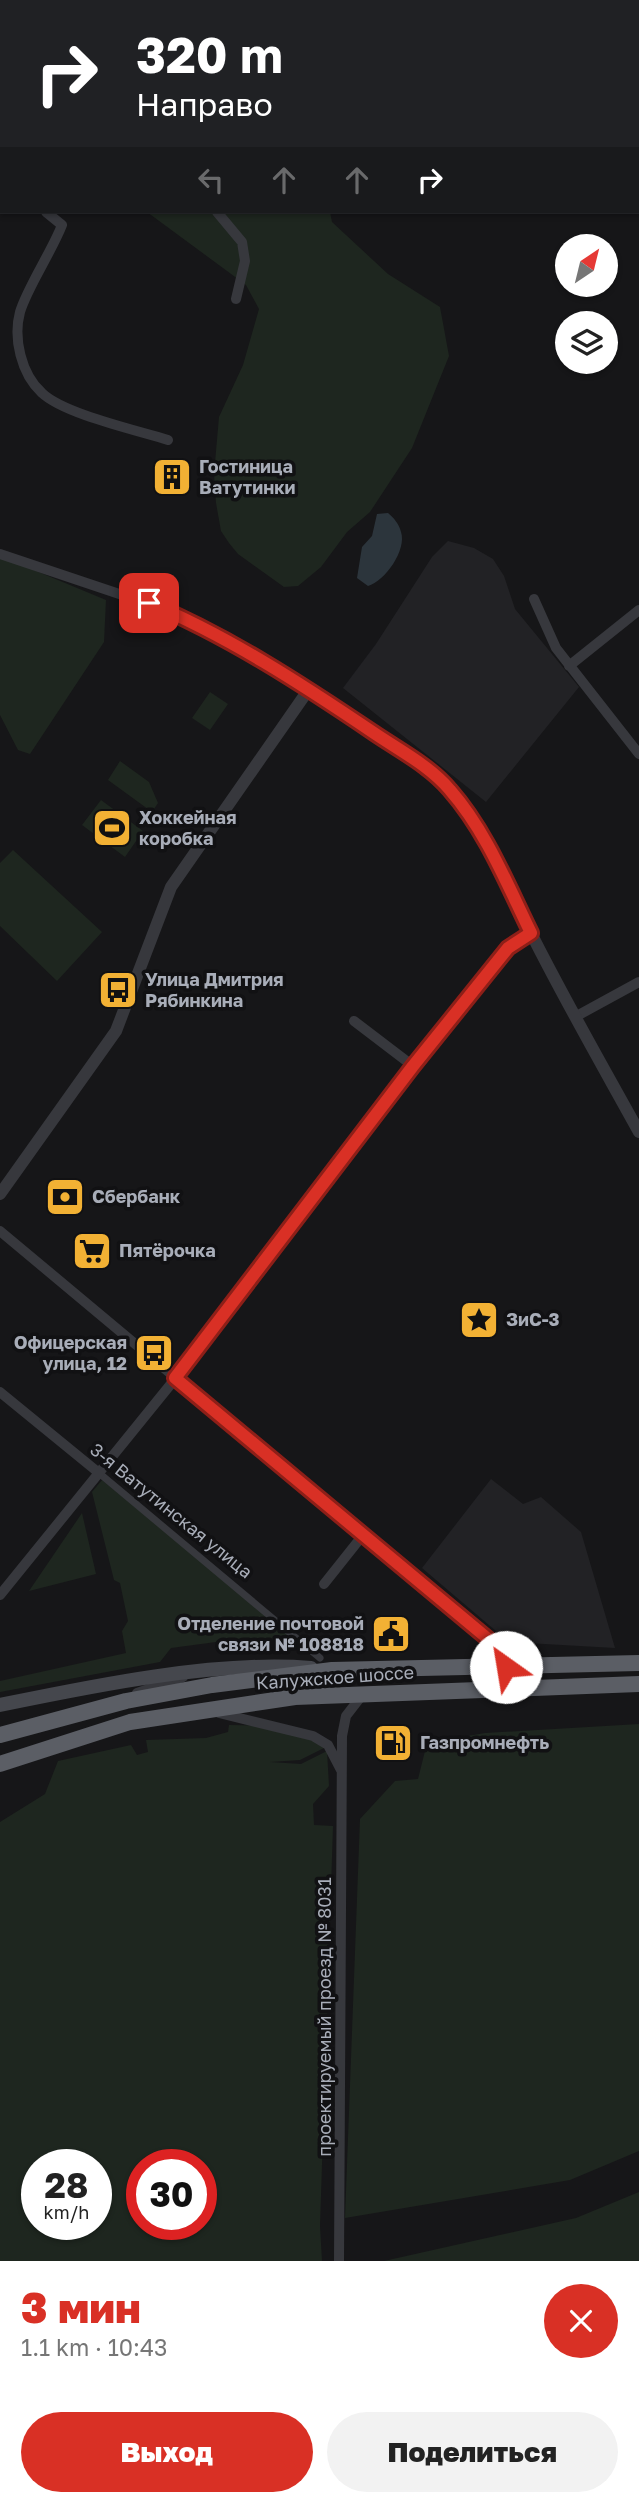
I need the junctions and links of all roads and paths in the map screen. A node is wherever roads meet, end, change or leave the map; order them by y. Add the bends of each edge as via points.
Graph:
1 (48, 214) edge
2 (218, 214) edge
3 (236, 299) dead end
4 (167, 440) dead end
5 (0, 554) edge
6 (534, 599) dead end
7 (639, 610) edge
8 (569, 666) junction
9 (309, 689) junction
10 (639, 754) edge
11 (531, 933) junction
12 (639, 982) edge
13 (575, 1017) junction
14 (354, 1021) dead end
15 (413, 1066) junction
16 (639, 1132) edge
17 (0, 1194) edge
18 (0, 1231) edge
19 (175, 1378) junction
20 (0, 1391) edge
21 (99, 1473) junction
22 (363, 1535) junction
23 (324, 1584) dead end
24 (0, 1595) edge
25 (320, 1657) dead end
26 (639, 1663) edge
27 (506, 1667) junction
28 (332, 1670) junction
29 (193, 1674) junction
30 (639, 1684) edge
31 (365, 1692) junction
32 (0, 1705) edge
33 (204, 1710) junction
34 (79, 1712) junction
35 (0, 1735) edge
36 (0, 1764) edge
37 (343, 1773) junction
38 (339, 2261) edge

1 - 4 street via 62,225 20,311 19,348 27,371 42,393 74,410
2 - 3 street via 242,242 245,261
5 - 9 street via 158,607
6 - 8 street
7 - 8 street
8 - 10 street
9 - 11 street via 448,787 481,833
9 - 17 street via 171,887 116,1031
11 - 13 street
11 - 15 street via 508,948
12 - 13 street
13 - 16 street
14 - 15 street
15 - 19 street
18 - 19 street
19 - 21 street
19 - 22 street
20 - 21 street, 3-я Ватутинская улица
21 - 24 street
21 - 25 street, 3-я Ватутинская улица
22 - 23 street
22 - 27 street via 505,1653
26 - 27 highway, Калужское шоссе
27 - 28 highway, Калужское шоссе
28 - 29 main road via 282,1666
28 - 34 highway, Калужское шоссе via 212,1685
29 - 32 main road
29 - 34 street
30 - 31 highway, Калужское шоссе
31 - 33 highway, Калужское шоссе via 295,1696
31 - 37 street, проектируемый проезд № 8031 via 346,1716
33 - 36 highway, Калужское шоссе via 130,1722
33 - 37 street via 261,1721 321,1740
34 - 35 highway, Калужское шоссе
37 - 38 street, проектируемый проезд № 8031

